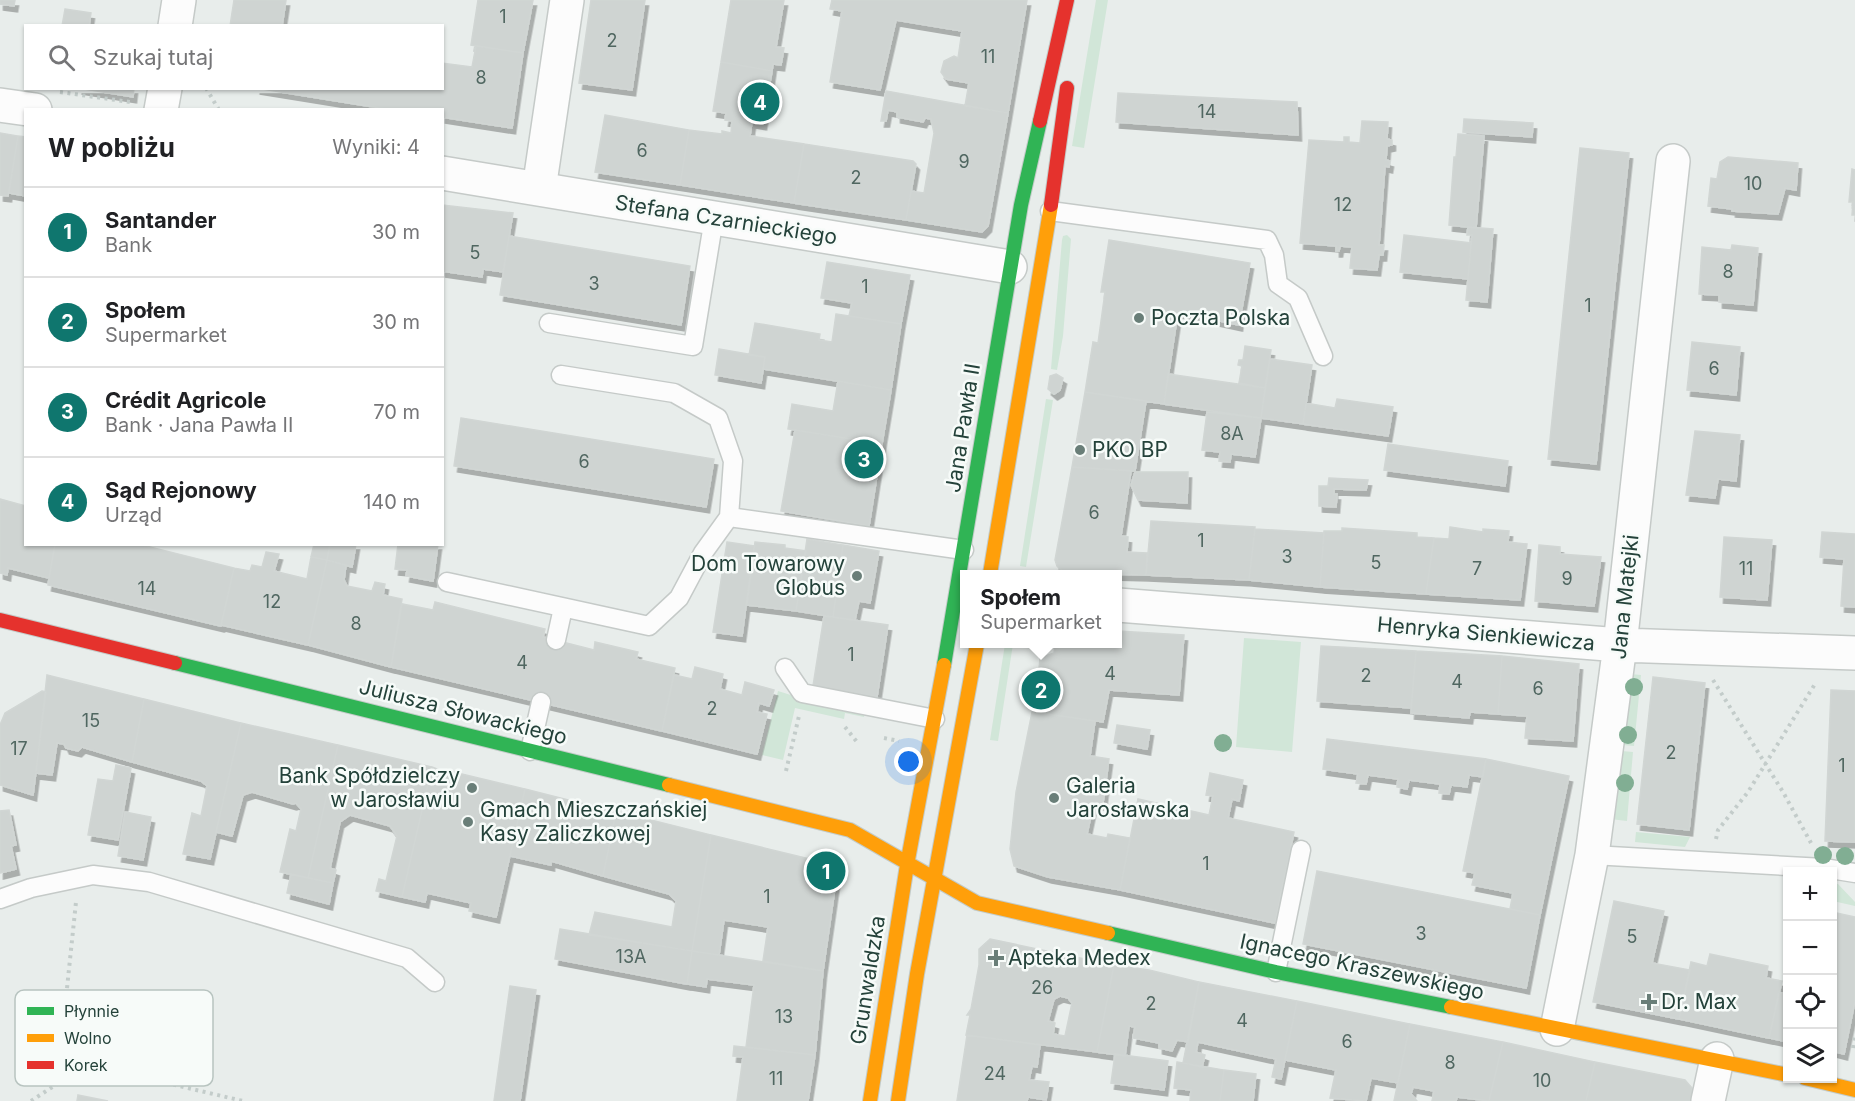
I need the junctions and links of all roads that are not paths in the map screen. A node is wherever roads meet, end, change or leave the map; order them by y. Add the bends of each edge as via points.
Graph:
1 (179, 0) edge
2 (567, 0) edge
3 (1067, 0) edge
4 (1079, 0) edge
5 (175, 24) edge
6 (1074, 33) dead end
7 (1068, 78) dead end
8 (43, 100) edge
9 (0, 105) edge
10 (1673, 162) dead end
11 (444, 173) edge
12 (539, 189) junction
13 (1050, 211) junction
14 (714, 219) junction
15 (1010, 267) junction
16 (549, 323) dead end
17 (1323, 356) dead end
18 (561, 375) dead end
19 (729, 517) junction
20 (964, 550) junction
21 (961, 570) edge
22 (992, 570) edge
23 (960, 573) edge
24 (447, 582) dead end
25 (1122, 605) edge
26 (563, 608) junction
27 (0, 620) edge
28 (556, 640) dead end
29 (1620, 645) junction
30 (976, 648) edge
31 (1855, 653) edge
32 (785, 668) dead end
33 (541, 702) dead end
34 (935, 719) junction
35 (530, 751) junction
36 (1301, 850) dead end
37 (1592, 855) junction
38 (907, 865) junction
39 (1855, 873) edge
40 (935, 879) junction
41 (0, 898) edge
42 (1276, 972) junction
43 (435, 982) dead end
44 (1557, 1029) junction
45 (1717, 1059) junction
46 (1783, 1074) edge
47 (1826, 1083) edge
48 (1855, 1090) edge
49 (870, 1101) edge
50 (898, 1101) edge
51 (1708, 1101) edge

1 - 5 street
2 - 12 street
3 - 15 main road, Jana Pawła II
4 - 6 main road
7 - 13 main road
8 - 9 street
10 - 29 street, Jana Matejki
11 - 12 street, Stefana Czarnieckiego
12 - 14 street, Stefana Czarnieckiego
13 - 17 lane via 1267,240 1274,255 1278,284 1298,298
13 - 22 main road
14 - 15 street, Stefana Czarnieckiego
14 - 16 lane via 693,346
15 - 20 main road, Jana Pawła II
18 - 19 lane via 674,393 718,418 733,461
19 - 20 lane
19 - 26 lane via 703,553 679,598 649,626
20 - 21 main road, Jana Pawła II
23 - 34 main road, Jana Pawła II
24 - 26 lane
25 - 29 street, Henryka Sienkiewicza
26 - 28 lane
27 - 35 main road, Juliusza Słowackiego
29 - 31 street, Henryka Sienkiewicza
29 - 37 street, Jana Matejki
30 - 40 main road
32 - 34 lane via 802,693
33 - 35 lane
34 - 38 main road, Jana Pawła II
35 - 38 main road, Juliusza Słowackiego via 850,830
36 - 42 lane
37 - 39 lane
37 - 44 street, Jana Matejki
38 - 40 main road, Juliusza Słowackiego
38 - 49 main road, Grunwaldzka
40 - 42 main road, Ignacego Kraszewskiego via 977,903
40 - 50 main road
41 - 43 lane via 93,875 149,882 407,958
42 - 44 main road, Ignacego Kraszewskiego
44 - 45 main road, Ignacego Kraszewskiego
45 - 46 main road, Ignacego Kraszewskiego
45 - 51 street
47 - 48 main road

